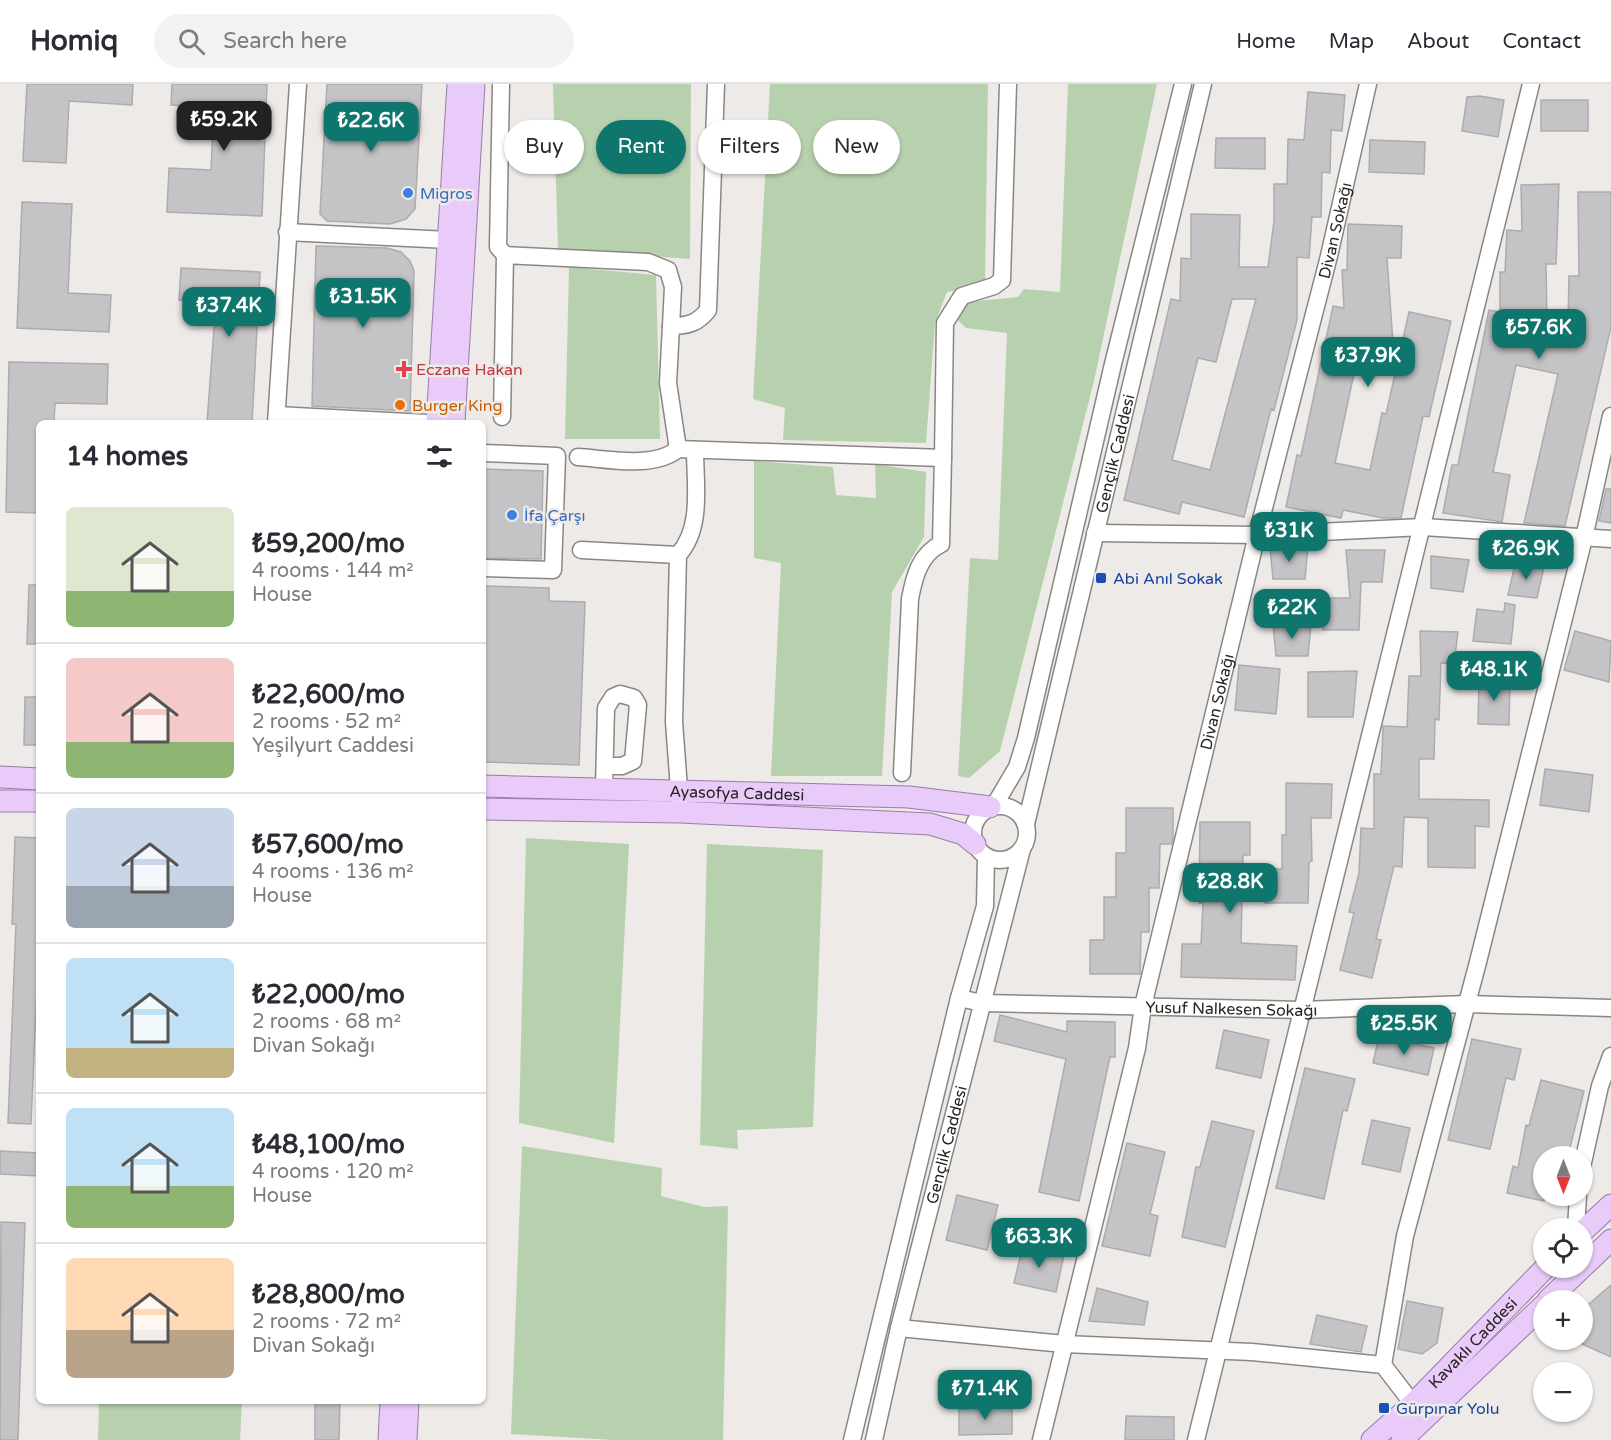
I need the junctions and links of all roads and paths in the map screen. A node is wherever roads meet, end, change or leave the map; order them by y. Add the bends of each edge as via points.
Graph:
1 (298, 84) edge
2 (458, 84) edge
3 (474, 84) edge
4 (501, 84) edge
5 (716, 84) edge
6 (1008, 84) edge
7 (1183, 84) edge
8 (1203, 84) edge
9 (1368, 84) edge
10 (1531, 84) edge
11 (287, 232) junction
12 (448, 240) junction
13 (505, 255) junction
14 (671, 326) junction
15 (1611, 416) edge
16 (502, 417) dead end
17 (277, 419) edge
18 (314, 420) edge
19 (438, 420) edge
20 (454, 420) edge
21 (678, 449) junction
22 (695, 450) junction
23 (486, 453) edge
24 (578, 457) dead end
25 (943, 458) junction
26 (1423, 527) junction
27 (1095, 533) junction
28 (1257, 535) junction
29 (1584, 538) junction
30 (1611, 539) edge
31 (581, 550) dead end
32 (678, 555) junction
33 (486, 568) edge
34 (605, 766) dead end
35 (903, 773) dead end
36 (0, 777) edge
37 (36, 779) edge
38 (486, 786) edge
39 (604, 788) junction
40 (680, 790) junction
41 (0, 801) edge
42 (36, 801) edge
43 (992, 807) junction
44 (486, 809) edge
45 (680, 812) junction
46 (1026, 824) junction
47 (1022, 849) junction
48 (981, 851) junction
49 (959, 998) junction
50 (982, 1002) junction
51 (1467, 1004) junction
52 (1143, 1006) junction
53 (1611, 1008) edge
54 (1302, 1010) junction
55 (1611, 1056) edge
56 (1587, 1146) edge
57 (1611, 1206) edge
58 (1593, 1222) edge
59 (1611, 1240) edge
60 (1535, 1278) edge
61 (1558, 1290) edge
62 (1533, 1315) edge
63 (899, 1328) junction
64 (1064, 1344) junction
65 (1218, 1350) junction
66 (1383, 1365) junction
67 (391, 1404) edge
68 (408, 1404) edge
69 (1413, 1404) junction
70 (389, 1440) edge
71 (406, 1440) edge
72 (852, 1440) edge
73 (874, 1440) edge
74 (1041, 1440) edge
75 (1196, 1440) edge
76 (1372, 1440) edge
77 (1402, 1440) edge

1 - 11 street
2 - 12 main road
3 - 20 main road
4 - 13 street via 496,222 498,247
5 - 14 street via 708,310 687,326
6 - 25 street via 1002,280 962,296 945,322
7 - 43 street, Gençlik Caddesi via 1110,375 1026,738 1017,767
8 - 27 street, Gençlik Caddesi
9 - 28 street, Divan Sokağı via 1329,256
10 - 26 street
11 - 12 street
11 - 17 street
12 - 19 main road
13 - 14 street via 648,262 668,270 673,287
13 - 16 street
14 - 21 street via 668,383
15 - 29 street
17 - 18 street
21 - 22 street
21 - 24 street via 668,457 647,460
22 - 25 street
22 - 32 street via 695,517 689,543
23 - 33 street via 557,456 553,570
25 - 35 street via 941,543 928,550 914,579 910,599
26 - 28 street
26 - 29 street
26 - 54 street
27 - 28 street
27 - 46 street, Gençlik Caddesi
28 - 52 street, Divan Sokağı
29 - 30 street
29 - 51 street
31 - 32 street
32 - 40 street via 674,722
34 - 39 street
36 - 37 main road
38 - 39 main road, Ayasofya Caddesi
39 - 40 main road, Ayasofya Caddesi
40 - 43 main road, Ayasofya Caddesi via 909,797
40 - 45 street
41 - 42 main road
43 - 46 street via 1015,810
43 - 48 street via 982,812 973,827
44 - 45 main road, Ayasofya Caddesi
45 - 48 main road, Ayasofya Caddesi via 930,824 963,834
46 - 47 street
47 - 48 street via 1006,859
47 - 50 street, Gençlik Caddesi
48 - 49 street, Gençlik Caddesi via 985,906
49 - 50 street, Yusuf Nalkesen Sokağı
49 - 72 street, Gençlik Caddesi
50 - 52 street, Yusuf Nalkesen Sokağı
50 - 63 street, Gençlik Caddesi
51 - 53 street, Yusuf Nalkesen Sokağı
51 - 54 street, Yusuf Nalkesen Sokağı
51 - 66 street via 1406,1236
52 - 54 street, Yusuf Nalkesen Sokağı
52 - 64 street, Divan Sokağı via 1137,1048
54 - 65 street
55 - 56 street
57 - 58 main road
59 - 61 main road
60 - 69 main road, Kavaklı Caddesi
62 - 77 main road, Kavaklı Caddesi
63 - 64 street
63 - 73 street, Gençlik Caddesi
64 - 65 street
64 - 74 street, Divan Sokağı
65 - 66 street
65 - 75 street
66 - 69 street
67 - 70 main road
68 - 71 main road
69 - 76 main road, Kavaklı Caddesi

